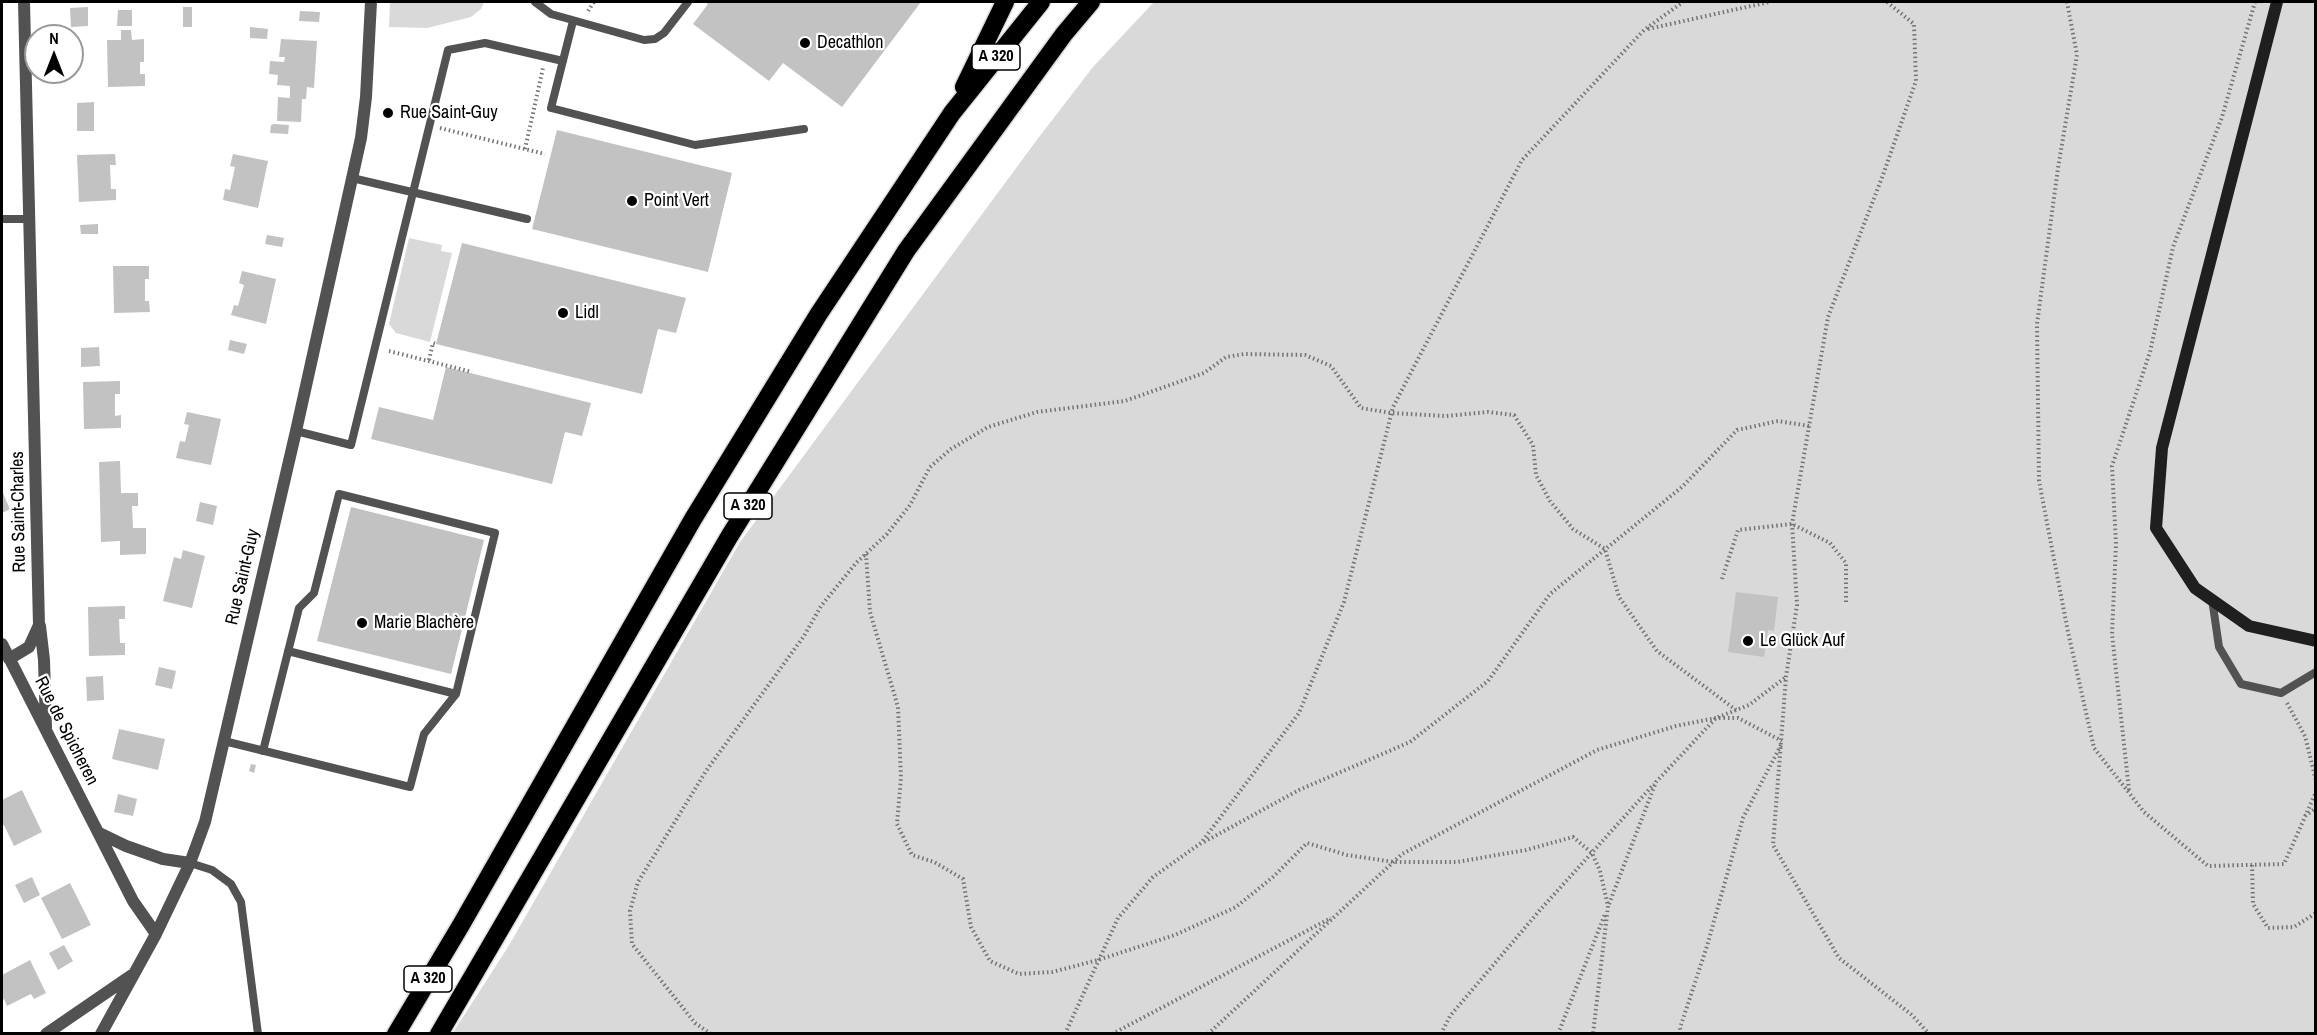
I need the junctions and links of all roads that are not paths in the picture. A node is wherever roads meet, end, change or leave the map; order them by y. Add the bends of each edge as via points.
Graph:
1 (24, 2) edge
2 (371, 2) edge
3 (535, 2) edge
4 (688, 2) edge
5 (1005, 2) edge
6 (1041, 2) edge
7 (1091, 2) edge
8 (2277, 2) edge
9 (573, 21) junction
10 (563, 61) junction
11 (952, 113) junction
12 (804, 129) dead end
13 (352, 178) junction
14 (414, 192) junction
15 (2, 219) edge
16 (30, 219) junction
17 (527, 219) dead end
18 (296, 431) junction
19 (2211, 599) junction
20 (39, 625) junction
21 (2316, 641) edge
22 (2, 644) edge
23 (288, 651) junction
24 (9, 659) junction
25 (2316, 672) edge
26 (456, 693) junction
27 (46, 733) junction
28 (224, 741) junction
29 (263, 751) junction
30 (99, 833) junction
31 (190, 863) junction
32 (156, 934) junction
33 (136, 972) junction
34 (46, 1034) edge
35 (101, 1034) edge
36 (258, 1034) edge
37 (396, 1034) edge
38 (439, 1034) edge

1 - 16 street, Rue Saint-Charles
2 - 13 street, Rue Saint-Guy via 366,97
3 - 9 lane via 551,14
4 - 9 lane via 655,39 644,40
5 - 11 highway
6 - 11 highway, A 320
7 - 38 highway, A 320 via 906,251 729,537
8 - 19 main road via 2162,448 2156,528 2195,588
9 - 10 lane
10 - 12 lane via 551,108 695,145
10 - 14 lane via 484,43 448,50
11 - 37 highway, A 320 via 818,315 693,519
13 - 14 lane
13 - 18 street, Rue Saint-Guy
14 - 17 lane
14 - 18 lane via 351,445
15 - 16 lane
16 - 20 street, Rue Saint-Charles
18 - 28 street, Rue Saint-Guy
19 - 21 main road via 2249,626
19 - 25 lane via 2219,647 2241,684 2280,693
20 - 24 street via 29,647
20 - 27 street, Rue Saint-Charles
22 - 24 street, Rue de Spicheren
23 - 26 lane
23 - 26 lane via 298,608 314,593 339,494 484,530 495,533
23 - 29 lane
24 - 27 street, Rue de Spicheren
26 - 29 lane via 424,734 410,787
27 - 30 street, Rue de Spicheren
28 - 29 lane
28 - 31 street, Rue Saint-Guy via 205,822
30 - 31 street via 163,859
30 - 32 street, Rue de Spicheren via 133,901
31 - 32 street, Rue Saint-Guy
31 - 36 lane via 212,870 231,885 241,902
32 - 33 street, Rue Saint-Guy
33 - 34 street
33 - 35 street, Rue Saint-Guy

